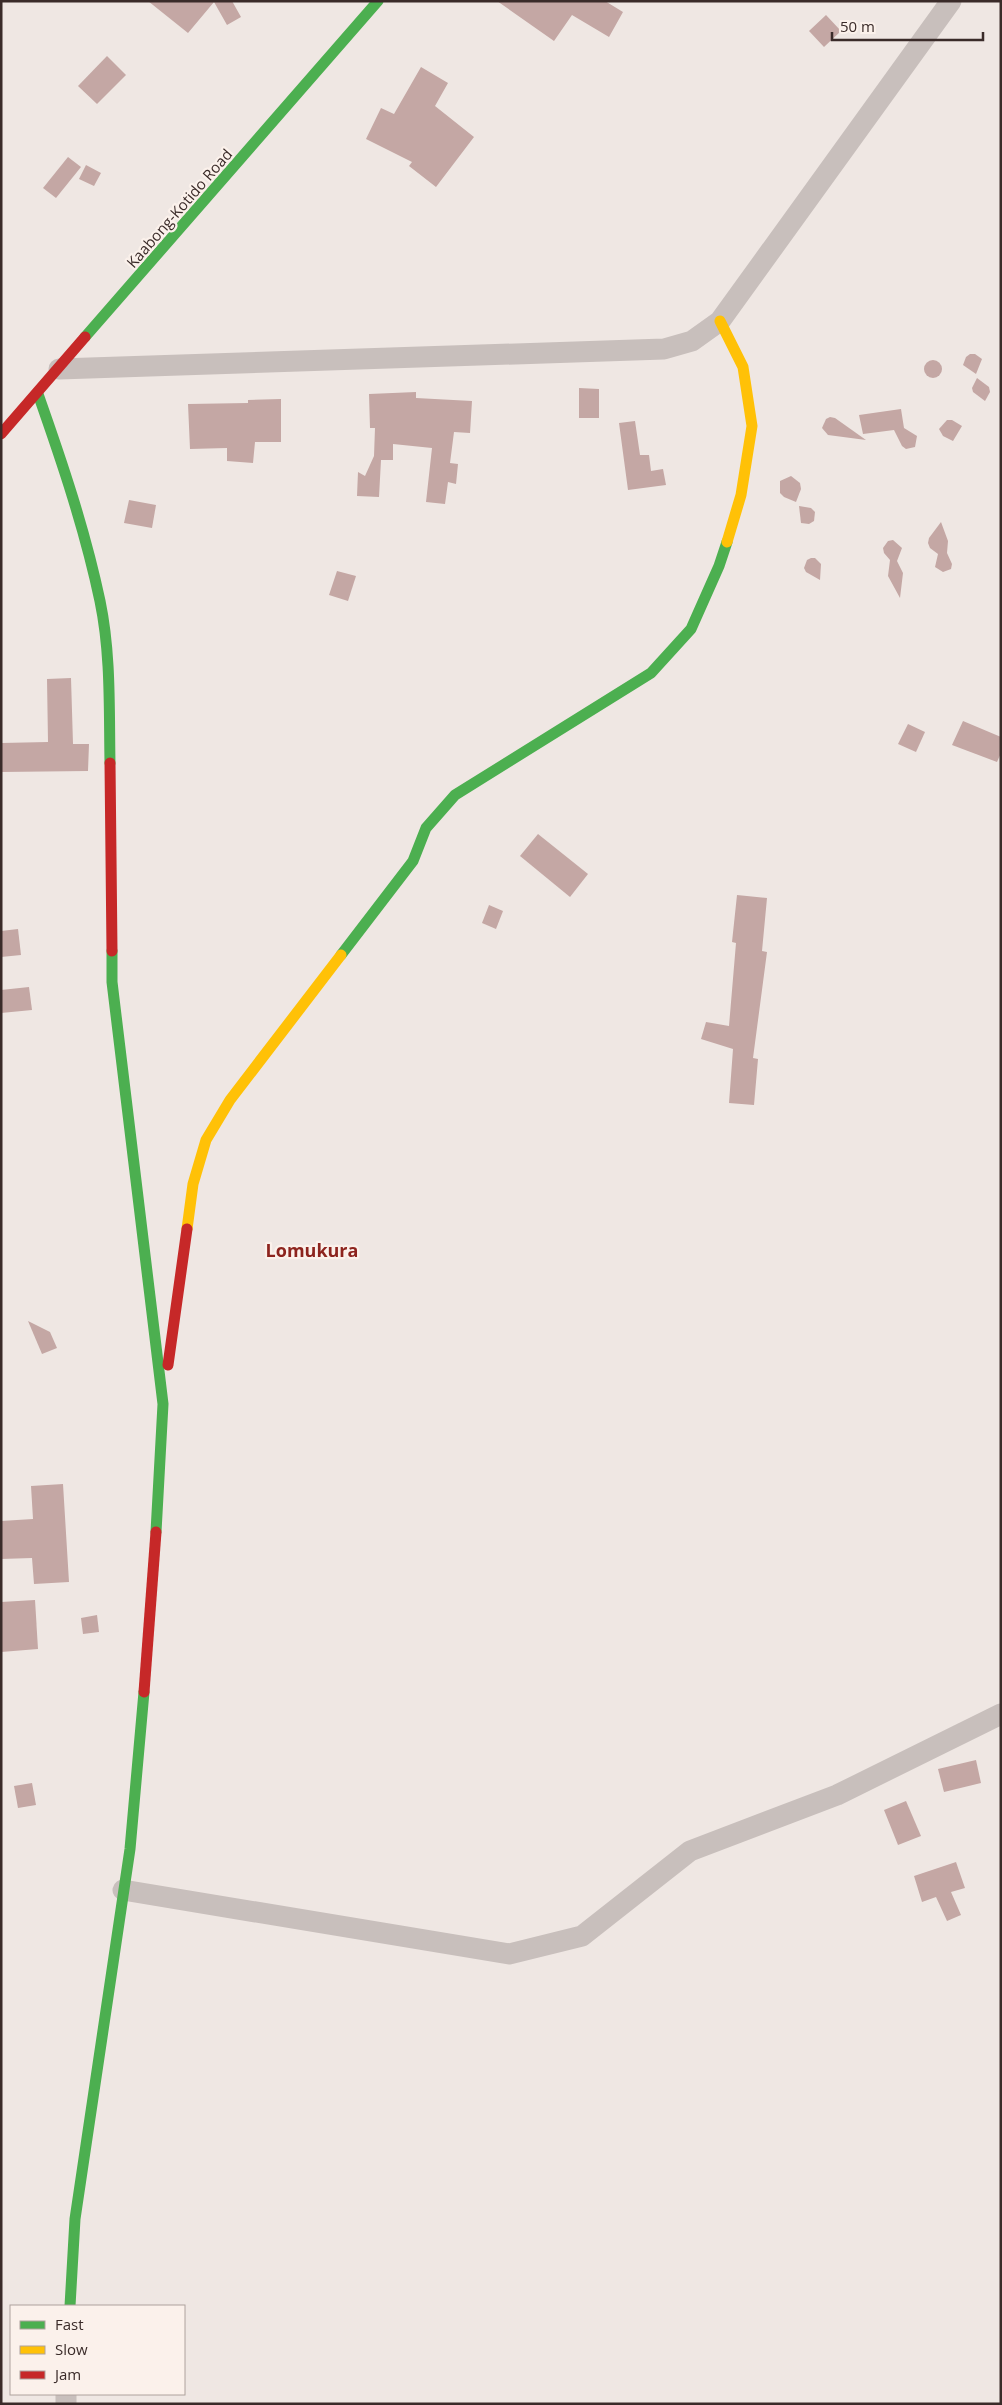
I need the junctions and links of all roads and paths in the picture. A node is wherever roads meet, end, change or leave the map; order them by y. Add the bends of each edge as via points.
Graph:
1 (378, 1) edge
2 (951, 1) edge
3 (720, 321) junction
4 (59, 369) junction
5 (38, 394) junction
6 (1, 434) edge
7 (163, 1404) junction
8 (1001, 1714) edge
9 (124, 1890) junction
10 (70, 2305) edge

1 - 4 street, Kaabong-Kotido Road
2 - 3 street
3 - 4 street via 692,341 664,349
3 - 7 street via 744,367 752,426 741,495 719,566 691,629 651,673 455,795 426,828 413,860 230,1100 206,1140 193,1184
4 - 5 street, Kaabong-Kotido Road
5 - 6 street, Kaabong-Kotido Road
5 - 7 street via 74,496 100,602 108,667 112,982
7 - 9 street via 151,1612
8 - 9 street via 837,1795 690,1851 582,1936 509,1954
9 - 10 street via 75,2219

